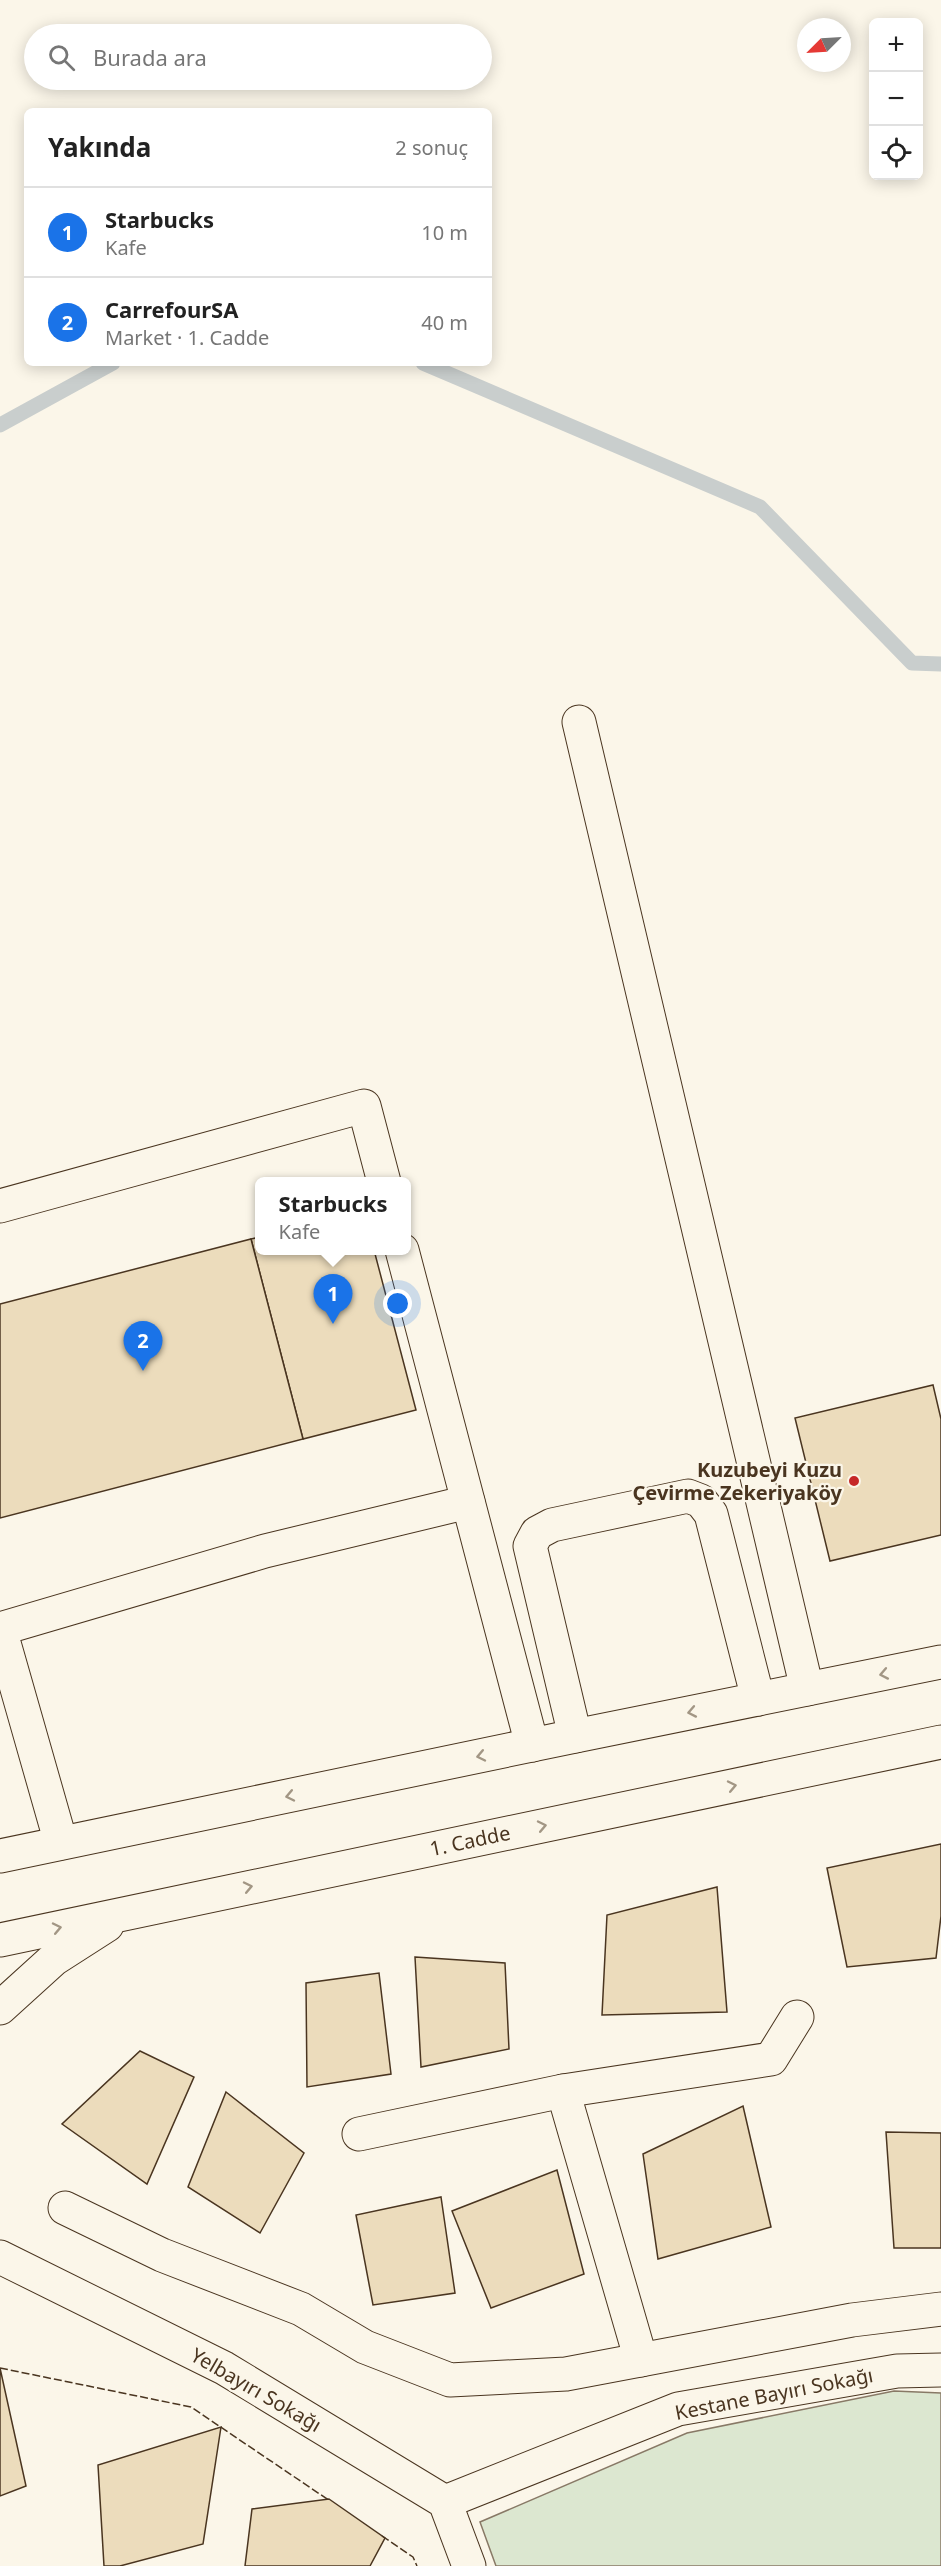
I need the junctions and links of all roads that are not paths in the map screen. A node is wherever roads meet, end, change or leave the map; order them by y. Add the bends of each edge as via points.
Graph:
1 (579, 722) dead end
2 (383, 1177) edge
3 (0, 1206) edge
4 (403, 1255) edge
5 (468, 1502) junction
6 (0, 1629) edge
7 (941, 1662) edge
8 (807, 1689) junction
9 (758, 1699) junction
10 (575, 1736) junction
11 (941, 1742) edge
12 (532, 1745) junction
13 (61, 1843) junction
14 (0, 1856) edge
15 (126, 1913) junction
16 (0, 1940) edge
17 (0, 2008) edge
18 (797, 2017) dead end
19 (563, 2091) junction
20 (359, 2134) dead end
21 (65, 2208) dead end
22 (0, 2256) edge
23 (941, 2309) edge
24 (641, 2360) junction
25 (941, 2370) edge
26 (445, 2502) junction
27 (469, 2566) edge

1 - 8 main road
2 - 3 main road via 364,1106
4 - 5 main road
5 - 6 main road via 265,1551
5 - 12 main road
6 - 13 main road
7 -> 8 main road
8 - 9 main road
9 -> 10 main road
9 - 10 main road via 711,1514 701,1501 688,1496 552,1525 537,1533 530,1546
10 - 12 main road
15 -> 11 main road, 1. Cadde
12 -> 13 main road
13 - 14 main road
16 -> 15 main road, 1. Cadde
15 - 17 main road via 54,1959
18 - 19 main road via 771,2059
19 - 20 main road
19 - 24 main road
21 - 24 main road via 162,2255 301,2309 365,2348 450,2380 566,2374
22 - 26 main road, Yelbayırı Sokağı via 224,2368
23 - 24 main road via 852,2320
25 - 26 main road, Kestane Bayırı Sokağı via 897,2371 678,2409
26 - 27 main road

